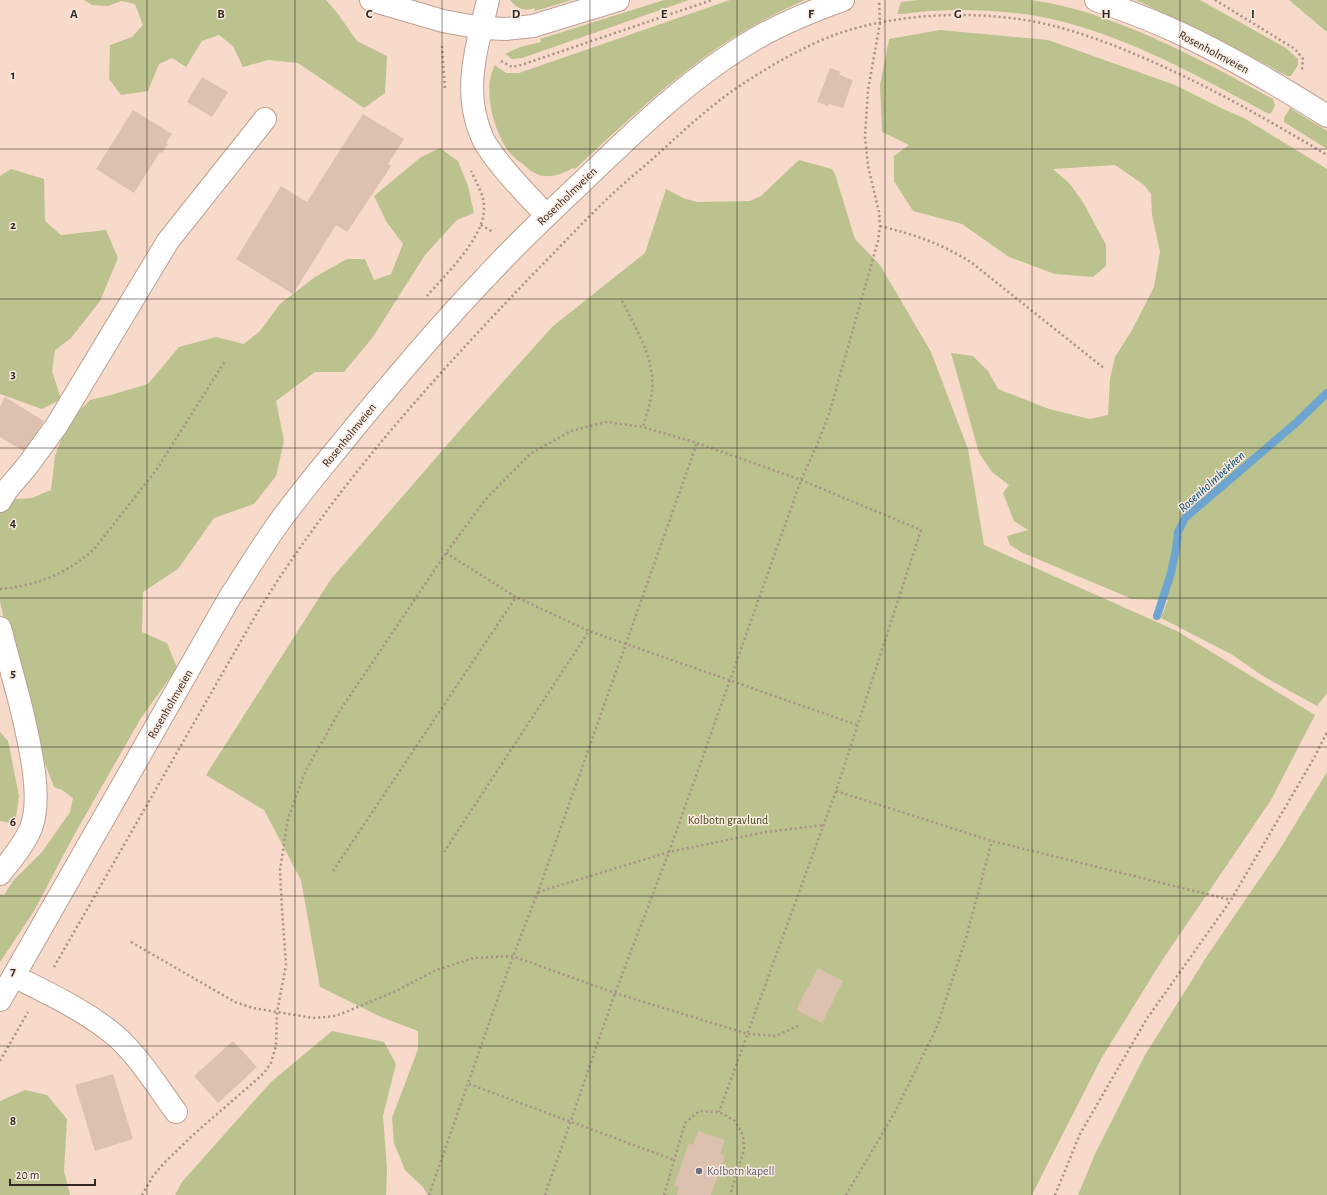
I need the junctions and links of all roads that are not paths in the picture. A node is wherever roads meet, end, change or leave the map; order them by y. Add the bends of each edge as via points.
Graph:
1 (371, 0) edge
2 (488, 0) edge
3 (618, 0) edge
4 (842, 0) edge
5 (1096, 0) edge
6 (481, 28) junction
7 (1327, 116) edge
8 (265, 119) dead end
9 (546, 215) junction
10 (0, 501) edge
11 (0, 628) edge
12 (0, 874) edge
13 (14, 976) junction
14 (0, 1000) edge
15 (176, 1112) dead end

1 - 6 street via 443,21
2 - 6 street
3 - 6 street via 533,26
4 - 9 street, Rosenholmveien via 813,10 772,30 711,69 644,123
5 - 7 street, Rosenholmveien via 1176,32 1246,68
6 - 9 street via 473,62 471,88 474,114 484,141 498,163
8 - 10 street via 168,241 57,425
9 - 13 street, Rosenholmveien via 426,342 276,527 230,598
11 - 12 street via 32,752 35,812 31,828 22,844
13 - 14 street, Rosenholmveien
13 - 15 street via 105,1027 140,1062

